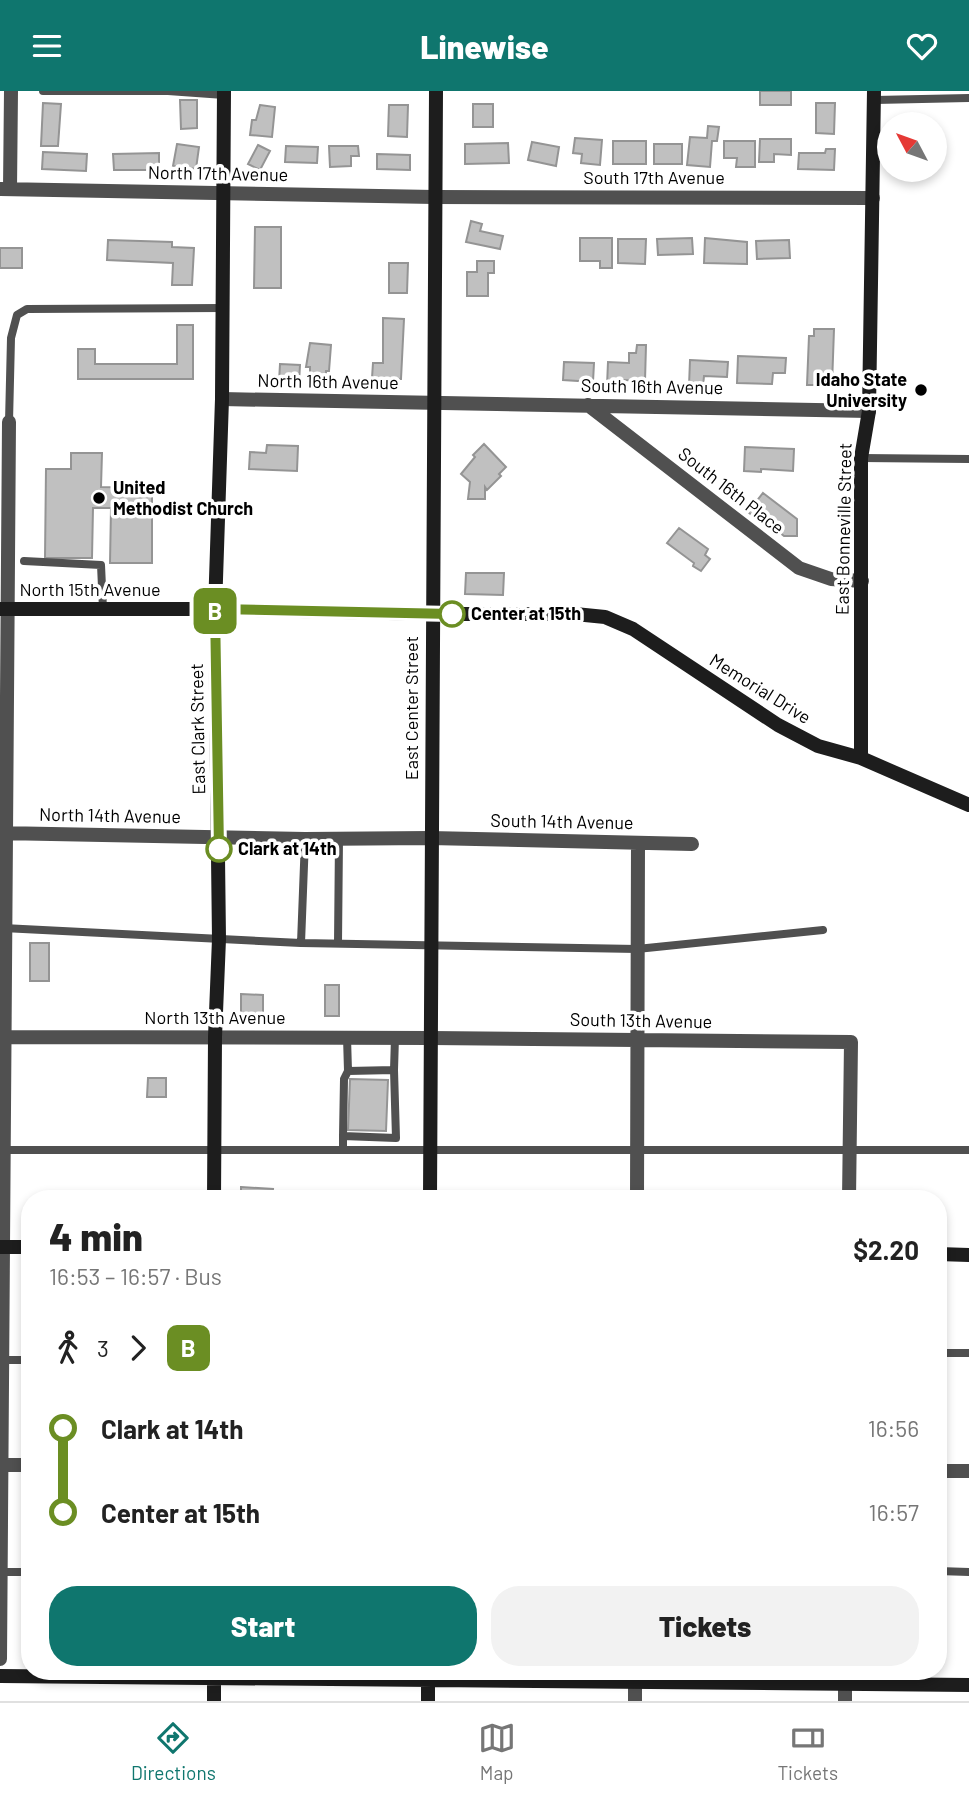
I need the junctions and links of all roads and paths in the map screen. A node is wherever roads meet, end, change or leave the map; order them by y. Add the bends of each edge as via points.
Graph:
1 (11, 91) edge
2 (43, 91) edge
3 (168, 91) edge
4 (436, 91) edge
5 (224, 93) edge
6 (875, 96) edge
7 (966, 96) edge
8 (5, 189) edge
9 (224, 193) junction
10 (434, 197) junction
11 (873, 198) junction
12 (223, 308) junction
13 (222, 399) junction
14 (433, 404) junction
15 (588, 405) junction
16 (869, 411) junction
17 (9, 422) joint
18 (861, 458) junction
19 (969, 459) edge
20 (24, 561) dead end
21 (862, 581) junction
22 (4, 609) edge
23 (103, 609) junction
24 (215, 609) junction
25 (432, 614) junction
26 (861, 758) junction
27 (969, 805) edge
28 (3, 834) edge
29 (219, 836) junction
30 (430, 838) junction
31 (305, 839) junction
32 (339, 839) junction
33 (638, 843) junction
34 (692, 844) dead end
35 (3, 928) edge
36 (823, 930) dead end
37 (219, 939) junction
38 (302, 943) junction
39 (338, 943) junction
40 (431, 944) junction
41 (637, 949) junction
42 (2, 1037) edge
43 (215, 1037) junction
44 (347, 1037) junction
45 (395, 1037) junction
46 (431, 1038) junction
47 (637, 1041) junction
48 (394, 1070) junction
49 (348, 1071) junction
50 (343, 1136) junction
51 (2, 1150) edge
52 (214, 1150) junction
53 (343, 1150) junction
54 (637, 1150) junction
55 (850, 1150) junction
56 (969, 1150) edge
57 (431, 1151) junction
58 (214, 1190) edge
59 (430, 1190) edge
60 (636, 1190) edge
61 (849, 1190) edge
62 (1, 1247) edge
63 (21, 1247) edge
64 (947, 1254) edge
65 (969, 1255) edge
66 (947, 1353) edge
67 (969, 1353) edge
68 (1, 1360) edge
69 (21, 1360) edge
70 (1, 1465) edge
71 (21, 1465) edge
72 (947, 1471) edge
73 (969, 1471) edge
74 (947, 1571) edge
75 (0, 1572) edge
76 (21, 1572) edge
77 (969, 1572) edge
78 (0, 1659) edge
79 (0, 1676) edge
80 (21, 1676) edge
81 (214, 1680) edge
82 (428, 1680) edge
83 (635, 1680) edge
84 (845, 1680) edge
85 (880, 1680) edge
86 (969, 1685) edge
87 (214, 1701) edge
88 (428, 1701) edge
89 (635, 1701) edge
90 (845, 1701) edge

1 - 8 street
2 - 3 lane
3 - 5 lane
4 - 10 street, East Center Street
5 - 9 street, East Clark Street
6 - 7 lane
6 - 11 street, East Bonneville Street
8 - 9 street, North 17th Avenue
9 - 10 street, North 17th Avenue
9 - 12 street, East Clark Street
10 - 11 street, South 17th Avenue
10 - 14 street, East Center Street
11 - 16 street, East Bonneville Street
12 - 13 street, East Clark Street
12 - 17 lane via 27,309 17,315 12,338
13 - 14 street, North 16th Avenue
13 - 24 street, East Clark Street
14 - 15 street, South 16th Avenue
14 - 25 street, East Center Street
15 - 16 street, South 16th Avenue
15 - 21 street, South 16th Place via 799,568 831,579
16 - 18 street, East Bonneville Street
17 - 22 street
18 - 19 lane
18 - 21 street, East Bonneville Street
20 - 23 lane via 101,565
21 - 26 street, East Bonneville Street
22 - 23 street, North 15th Avenue
22 - 28 street
23 - 24 street, North 15th Avenue
24 - 25 street, North 15th Avenue
24 - 29 street, East Clark Street
25 - 26 street, Memorial Drive via 605,617 633,629 778,725 818,747
25 - 30 street, East Center Street
26 - 27 street, Memorial Drive
28 - 29 street, North 14th Avenue
28 - 35 street
29 - 31 street, North 14th Avenue
29 - 37 street, East Clark Street
30 - 32 street, North 14th Avenue
30 - 33 street, South 14th Avenue
30 - 40 street, East Center Street
31 - 32 street, North 14th Avenue
31 - 38 lane
32 - 39 lane
33 - 34 street, South 14th Avenue
33 - 41 street
35 - 37 lane
35 - 42 street
36 - 41 lane
37 - 38 lane
37 - 43 street, East Clark Street
38 - 39 lane
39 - 40 lane
40 - 41 lane
40 - 46 street, East Center Street
41 - 47 street
42 - 43 street, North 13th Avenue
42 - 51 street
43 - 44 street, North 13th Avenue
43 - 52 street, East Clark Street
44 - 45 street, North 13th Avenue
44 - 49 lane
45 - 46 street, North 13th Avenue
45 - 48 lane
46 - 47 street, South 13th Avenue
46 - 57 street, East Center Street
47 - 54 street
47 - 55 street, South 13th Avenue via 851,1042
48 - 49 lane
48 - 50 lane via 396,1138
49 - 50 lane
50 - 53 lane
51 - 52 lane
51 - 62 street
52 - 53 lane
52 - 58 street, East Clark Street
53 - 57 lane
54 - 55 lane
54 - 57 lane
54 - 60 street
55 - 56 lane
55 - 61 street
57 - 59 street, East Center Street
62 - 63 street
62 - 68 street
64 - 65 street
66 - 67 lane
68 - 69 lane
68 - 70 street
70 - 71 street
70 - 75 street
72 - 73 street
74 - 77 lane
75 - 76 lane
75 - 78 street
79 - 80 street
81 - 87 street
82 - 88 street
83 - 89 street
84 - 90 street
85 - 86 street

